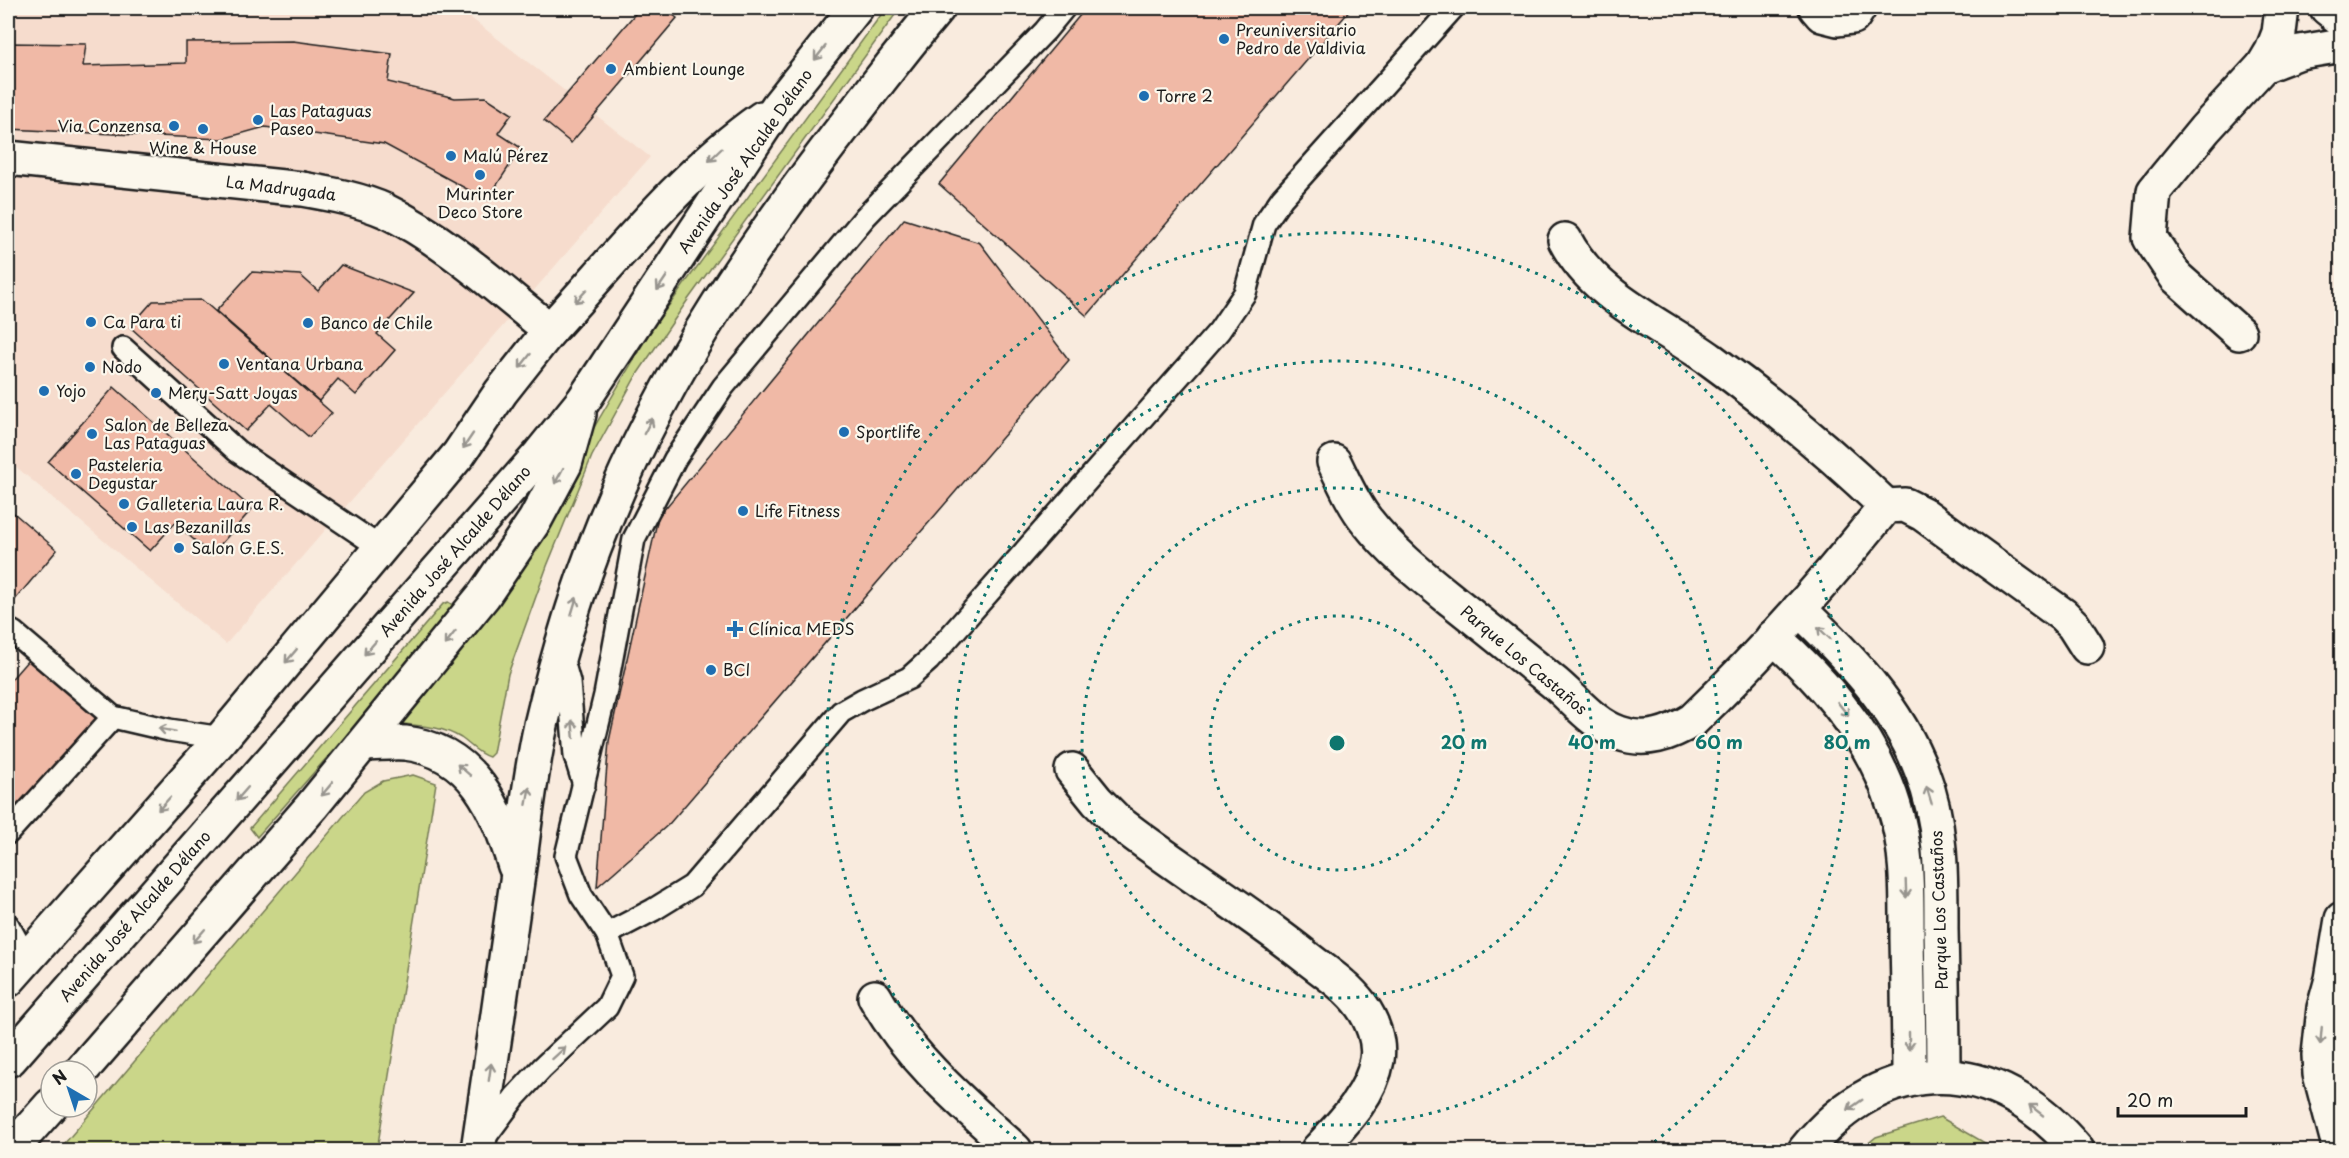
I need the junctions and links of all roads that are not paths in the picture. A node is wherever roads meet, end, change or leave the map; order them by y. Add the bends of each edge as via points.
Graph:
1 (856, 8) edge
2 (938, 8) edge
3 (1065, 8) edge
4 (1453, 8) edge
5 (1816, 8) edge
6 (1859, 8) edge
7 (2282, 8) edge
8 (2327, 8) edge
9 (2342, 20) edge
10 (2342, 45) edge
11 (2263, 66) junction
12 (778, 106) junction
13 (8, 158) edge
14 (1565, 240) dead end
15 (550, 330) junction
16 (2239, 333) dead end
17 (123, 348) dead end
18 (583, 401) junction
19 (1334, 462) dead end
20 (1886, 506) junction
21 (381, 548) junction
22 (1799, 609) junction
23 (1773, 637) junction
24 (8, 638) edge
25 (2086, 647) dead end
26 (560, 651) junction
27 (113, 717) junction
28 (222, 738) junction
29 (364, 744) junction
30 (1072, 770) dead end
31 (584, 786) junction
32 (8, 833) edge
33 (518, 877) junction
34 (2342, 919) edge
35 (8, 925) edge
36 (607, 934) junction
37 (17, 969) edge
38 (2332, 979) junction
39 (875, 997) dead end
40 (2342, 1014) edge
41 (10, 1059) dead end
42 (91, 1059) edge
43 (1943, 1076) junction
44 (1909, 1080) junction
45 (39, 1118) edge
46 (479, 1147) edge
47 (11, 1150) edge
48 (1015, 1150) edge
49 (1318, 1150) edge
50 (1805, 1150) edge
51 (2077, 1150) edge
52 (2340, 1150) edge

1 -> 12 street, Avenida José Alcalde Délano
26 -> 2 street via 603,524 680,366 776,216
3 - 31 lane via 865,217 723,387 675,459 634,539
4 - 36 lane via 1282,198 1264,224 1245,293 1219,330 929,660 909,678 841,712 692,886
5 - 6 street via 1822,15 1838,19 1853,17
7 - 11 street via 2279,33
8 - 9 street
10 - 11 street via 2300,52
11 - 16 street via 2154,191 2150,238 2176,277
12 -> 15 street via 722,148 672,197
12 -> 18 street, Avenida José Alcalde Délano
13 - 15 street, La Madrugada via 347,197 385,211 425,233
14 - 20 street via 1574,258 1598,285 1710,360 1791,421
15 -> 21 street via 459,454
17 - 21 lane via 237,451
18 -> 29 street via 565,464 535,520 484,595
18 -> 41 street, Avenida José Alcalde Délano
19 - 23 street, Parque Los Castaños via 1366,520 1389,547 1598,721 1621,734 1654,737 1693,720
20 - 22 street, Parque Los Castaños
20 - 25 street via 1915,508 2064,615
21 -> 28 street
22 - 23 street, Parque Los Castaños
43 -> 22 street, Parque Los Castaños via 1940,854 1935,812 1909,743 1875,691
23 -> 44 street, Parque Los Castaños via 1801,661 1847,714 1878,768 1894,806 1906,864
24 - 27 lane via 13,632
31 -> 26 lane via 575,756 569,682
33 -> 26 street via 527,801
28 -> 27 lane
27 - 32 lane
28 -> 37 street
33 -> 29 street via 498,818 467,771 443,754 424,747 405,743
29 -> 42 street
30 - 49 street via 1117,821 1276,933 1344,986 1368,1016 1377,1043 1374,1073 1362,1098
31 - 36 lane via 566,856 581,895
46 -> 33 street
34 - 38 street
35 - 37 lane
46 -> 36 lane via 515,1097 607,1007 622,976
38 - 40 street
38 -> 52 street via 2319,1055 2320,1074
39 - 48 street via 911,1050
43 - 44 street
51 -> 43 street via 2029,1104 1972,1079
44 -> 50 street via 1858,1102
45 - 47 street

